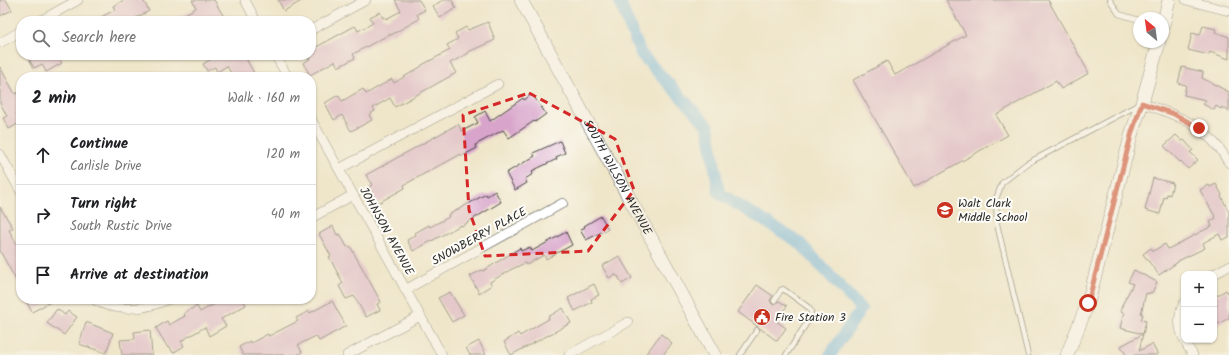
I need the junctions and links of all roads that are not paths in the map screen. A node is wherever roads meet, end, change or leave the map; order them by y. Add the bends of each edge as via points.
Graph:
1 (78, 0) edge
2 (244, 0) edge
3 (366, 0) edge
4 (520, 0) edge
5 (1110, 0) edge
6 (1169, 0) edge
7 (1186, 0) edge
8 (1229, 11) edge
9 (1166, 12) edge
10 (49, 16) edge
11 (253, 16) edge
12 (1133, 18) edge
13 (316, 27) edge
14 (16, 35) edge
15 (0, 43) edge
16 (1156, 48) edge
17 (278, 60) edge
18 (285, 72) edge
19 (498, 84) dead end
20 (1142, 103) junction
21 (316, 128) edge
22 (0, 154) edge
23 (1229, 163) edge
24 (339, 169) junction
25 (16, 183) edge
26 (353, 195) junction
27 (563, 203) dead end
28 (316, 215) edge
29 (1229, 266) edge
30 (1217, 272) edge
31 (405, 290) junction
32 (774, 301) dead end
33 (103, 304) edge
34 (156, 304) edge
35 (1182, 307) edge
36 (420, 316) junction
37 (628, 322) dead end
38 (756, 330) dead end
39 (347, 355) edge
40 (442, 355) edge
41 (569, 355) edge
42 (715, 355) edge
43 (740, 355) edge
44 (786, 355) edge
45 (1028, 355) edge
46 (1067, 355) edge
47 (1193, 355) edge

1 - 10 street
2 - 11 street
3 - 13 street
4 - 42 main road, SOUTH WILSON AVENUE
5 - 12 lane via 1118,14
6 - 9 main road
7 - 8 street
14 - 15 street
16 - 20 main road
17 - 18 street
19 - 24 street
20 - 23 street via 1174,114 1199,128 1218,147
20 - 45 lane via 1026,164 1002,183 996,199 997,224
20 - 46 main road via 1132,132 1088,303
21 - 24 street, JOHNSON AVENUE
22 - 25 street
24 - 26 street, JOHNSON AVENUE
26 - 28 street
26 - 31 street, JOHNSON AVENUE
27 - 31 street, SNOWBERRY PLACE
29 - 30 street
31 - 36 street, JOHNSON AVENUE
32 - 44 lane via 782,289 808,307 811,312 810,318
33 - 34 street via 120,308 148,307
35 - 47 street via 1179,324 1183,339
36 - 39 street
36 - 40 street, JOHNSON AVENUE
37 - 41 street
38 - 43 lane

